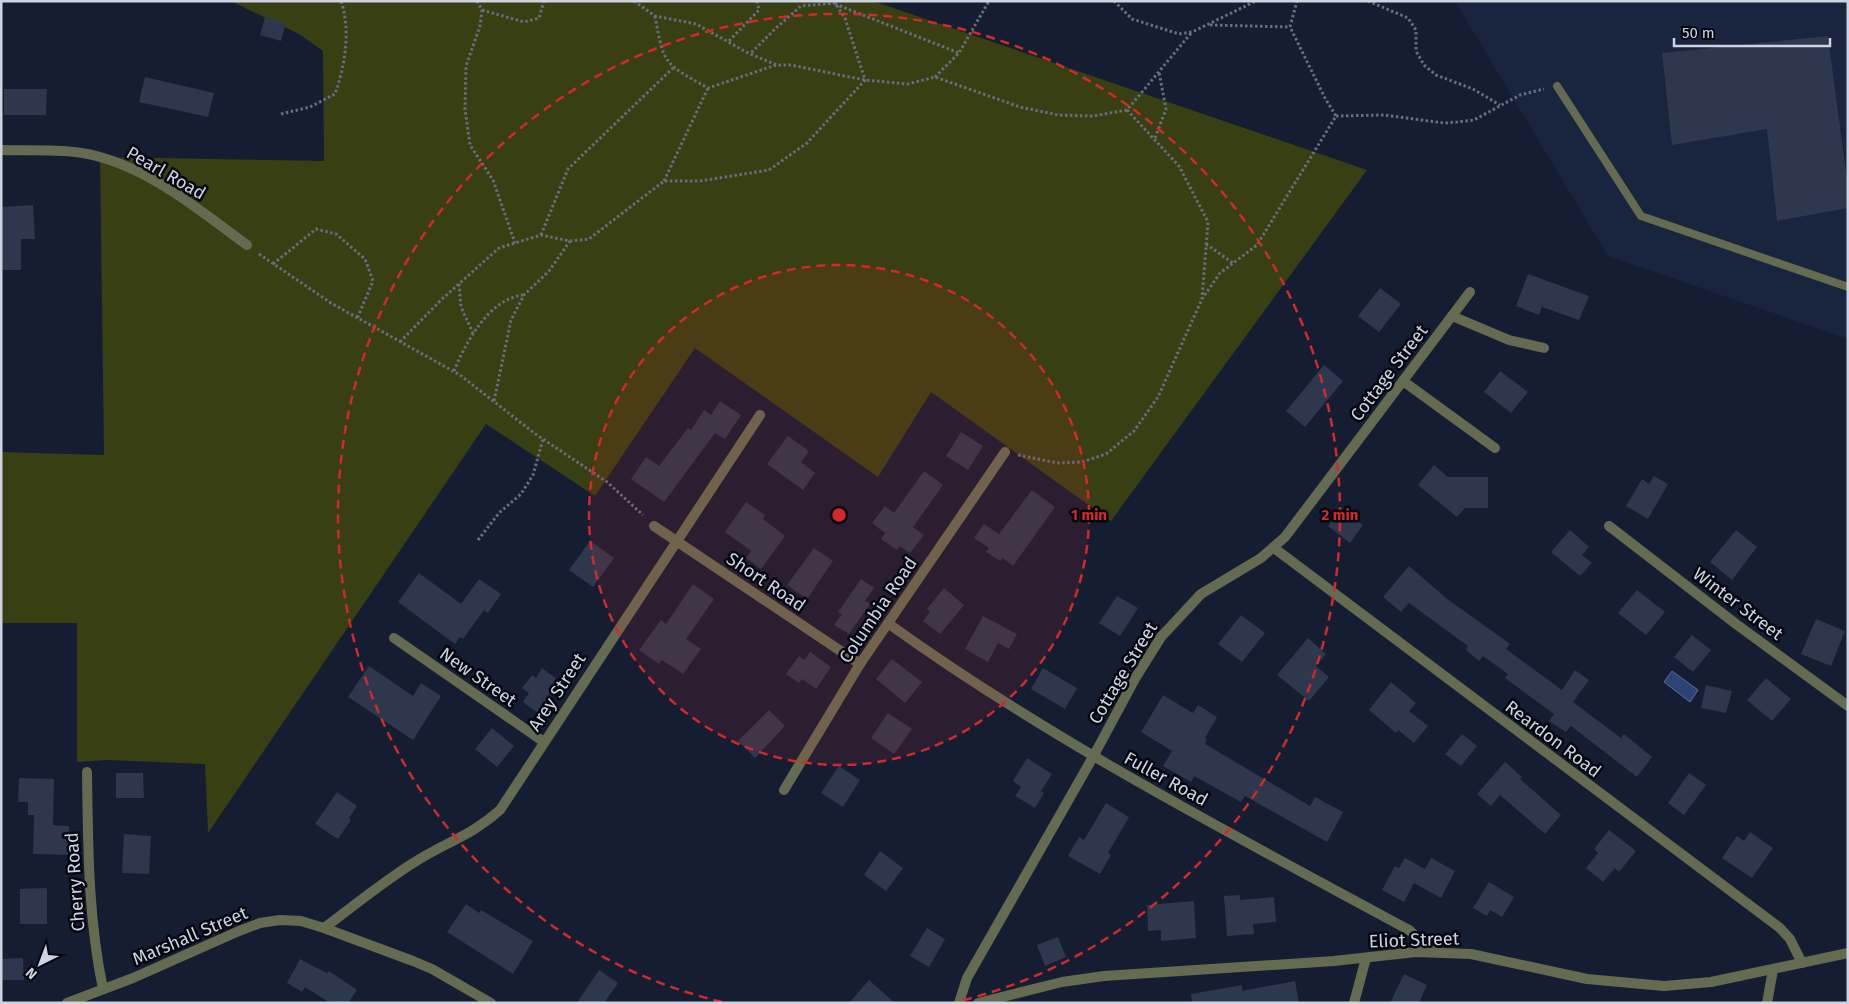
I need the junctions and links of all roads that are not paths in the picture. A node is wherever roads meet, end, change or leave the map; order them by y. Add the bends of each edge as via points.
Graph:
1 (1557, 86) road end
2 (1, 150) edge
3 (247, 245) road end
4 (1848, 287) edge
5 (1470, 292) dead end
6 (1452, 316) junction
7 (1544, 348) dead end
8 (1403, 381) junction
9 (760, 415) dead end
10 (1495, 448) dead end
11 (1005, 452) road end
12 (654, 526) road end
13 (1610, 526) dead end
14 (677, 542) junction
15 (1274, 548) junction
16 (889, 624) junction
17 (394, 638) dead end
18 (860, 664) junction
19 (1848, 706) edge
20 (544, 742) junction
21 (1093, 757) junction
22 (87, 772) dead end
23 (784, 790) dead end
24 (324, 928) junction
25 (1433, 952) junction
26 (1848, 953) edge
27 (1366, 958) junction
28 (1802, 964) junction
29 (1774, 970) junction
30 (104, 989) junction
31 (72, 1002) edge
32 (491, 1003) edge
33 (959, 1003) edge
34 (978, 1003) edge
35 (1354, 1003) edge
36 (1767, 1003) edge

1 - 4 lane via 1641,216
2 - 3 street, Pearl Road via 78,153 123,165 189,203
5 - 6 street, Cottage Street
6 - 7 street via 1509,340
6 - 8 street, Cottage Street
8 - 10 street
8 - 15 street, Cottage Street
9 - 14 street, Arey Street
11 - 16 street, Columbia Road
12 - 14 street, Short Road
13 - 19 street, Winter Street
14 - 18 street, Short Road
14 - 20 street, Arey Street
15 - 21 street, Cottage Street via 1201,594 1173,622 1136,677
15 - 28 street, Reardon Road via 1780,928 1790,939
16 - 18 street, Columbia Road
16 - 21 street, Fuller Road via 960,674
17 - 20 street, New Street
18 - 23 street, Columbia Road
20 - 24 street, Arey Street via 500,810 468,835 419,860
21 - 25 street, Fuller Road via 1409,930
21 - 33 street, Cottage Street via 967,978
22 - 30 street, Cherry Road via 89,868 95,942
24 - 30 street, Marshall Street via 300,921 260,923
24 - 32 street, Marshall Street via 432,968
25 - 27 street, Eliot Street
25 - 29 street, Eliot Street via 1470,954 1587,979 1640,985 1687,984
26 - 28 street, Eliot Street
27 - 34 street, Eliot Street via 1104,976 1062,982
27 - 35 street
28 - 29 street, Eliot Street
29 - 36 street
30 - 31 street, Marshall Street

